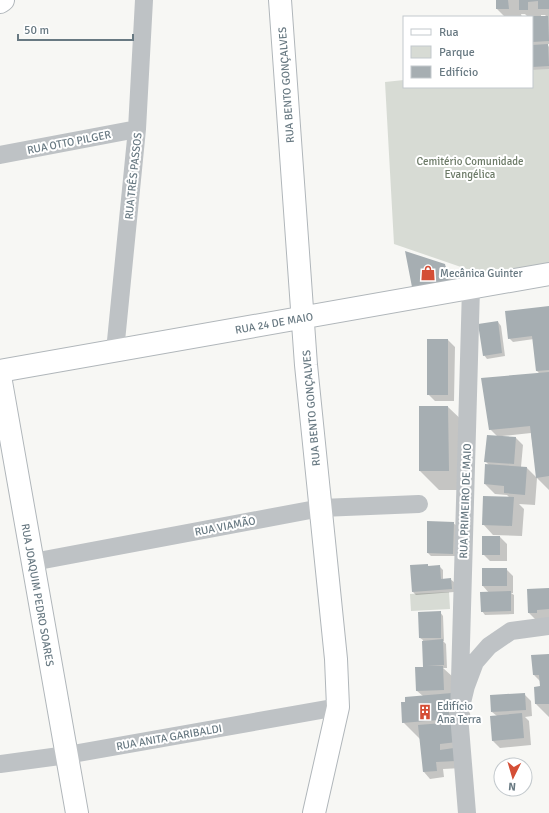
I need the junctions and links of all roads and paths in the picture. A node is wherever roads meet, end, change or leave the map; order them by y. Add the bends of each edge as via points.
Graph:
1 (3, 0) edge
2 (144, 0) edge
3 (280, 0) edge
4 (0, 2) edge
5 (137, 129) junction
6 (0, 155) edge
7 (549, 274) edge
8 (471, 288) junction
9 (303, 318) junction
10 (115, 351) junction
11 (0, 371) edge
12 (0, 376) edge
13 (419, 504) dead end
14 (321, 508) junction
15 (33, 562) junction
16 (549, 626) edge
17 (338, 707) junction
18 (459, 715) junction
19 (67, 755) junction
20 (0, 764) edge
21 (77, 813) edge
22 (314, 813) edge
23 (467, 813) edge

1 - 4 street
2 - 5 street, RUA TRÊS PASSOS
3 - 9 street, RUA BENTO GONÇALVES
5 - 6 street, RUA OTTO PILGER
5 - 10 street, RUA TRÊS PASSOS
7 - 8 street, RUA 24 DE MAIO
8 - 9 street, RUA 24 DE MAIO
8 - 18 street, RUA PRIMEIRO DE MAIO
9 - 10 street, RUA 24 DE MAIO
9 - 14 street, RUA BENTO GONÇALVES
10 - 11 street, RUA 24 DE MAIO
12 - 15 street, RUA JOAQUIM PEDRO SOARES
13 - 14 street, RUA VIAMÃO
14 - 15 street, RUA VIAMÃO
14 - 17 street, RUA BENTO GONÇALVES via 336,659
15 - 19 street, RUA JOAQUIM PEDRO SOARES
16 - 18 street, RUA PRIMEIRO DE MAIO via 511,631 489,646 475,662
17 - 19 street, RUA ANITA GARIBALDI
17 - 22 street, RUA BENTO GONÇALVES
18 - 23 street, RUA PRIMEIRO DE MAIO
19 - 20 street, RUA ANITA GARIBALDI
19 - 21 street, RUA JOAQUIM PEDRO SOARES

